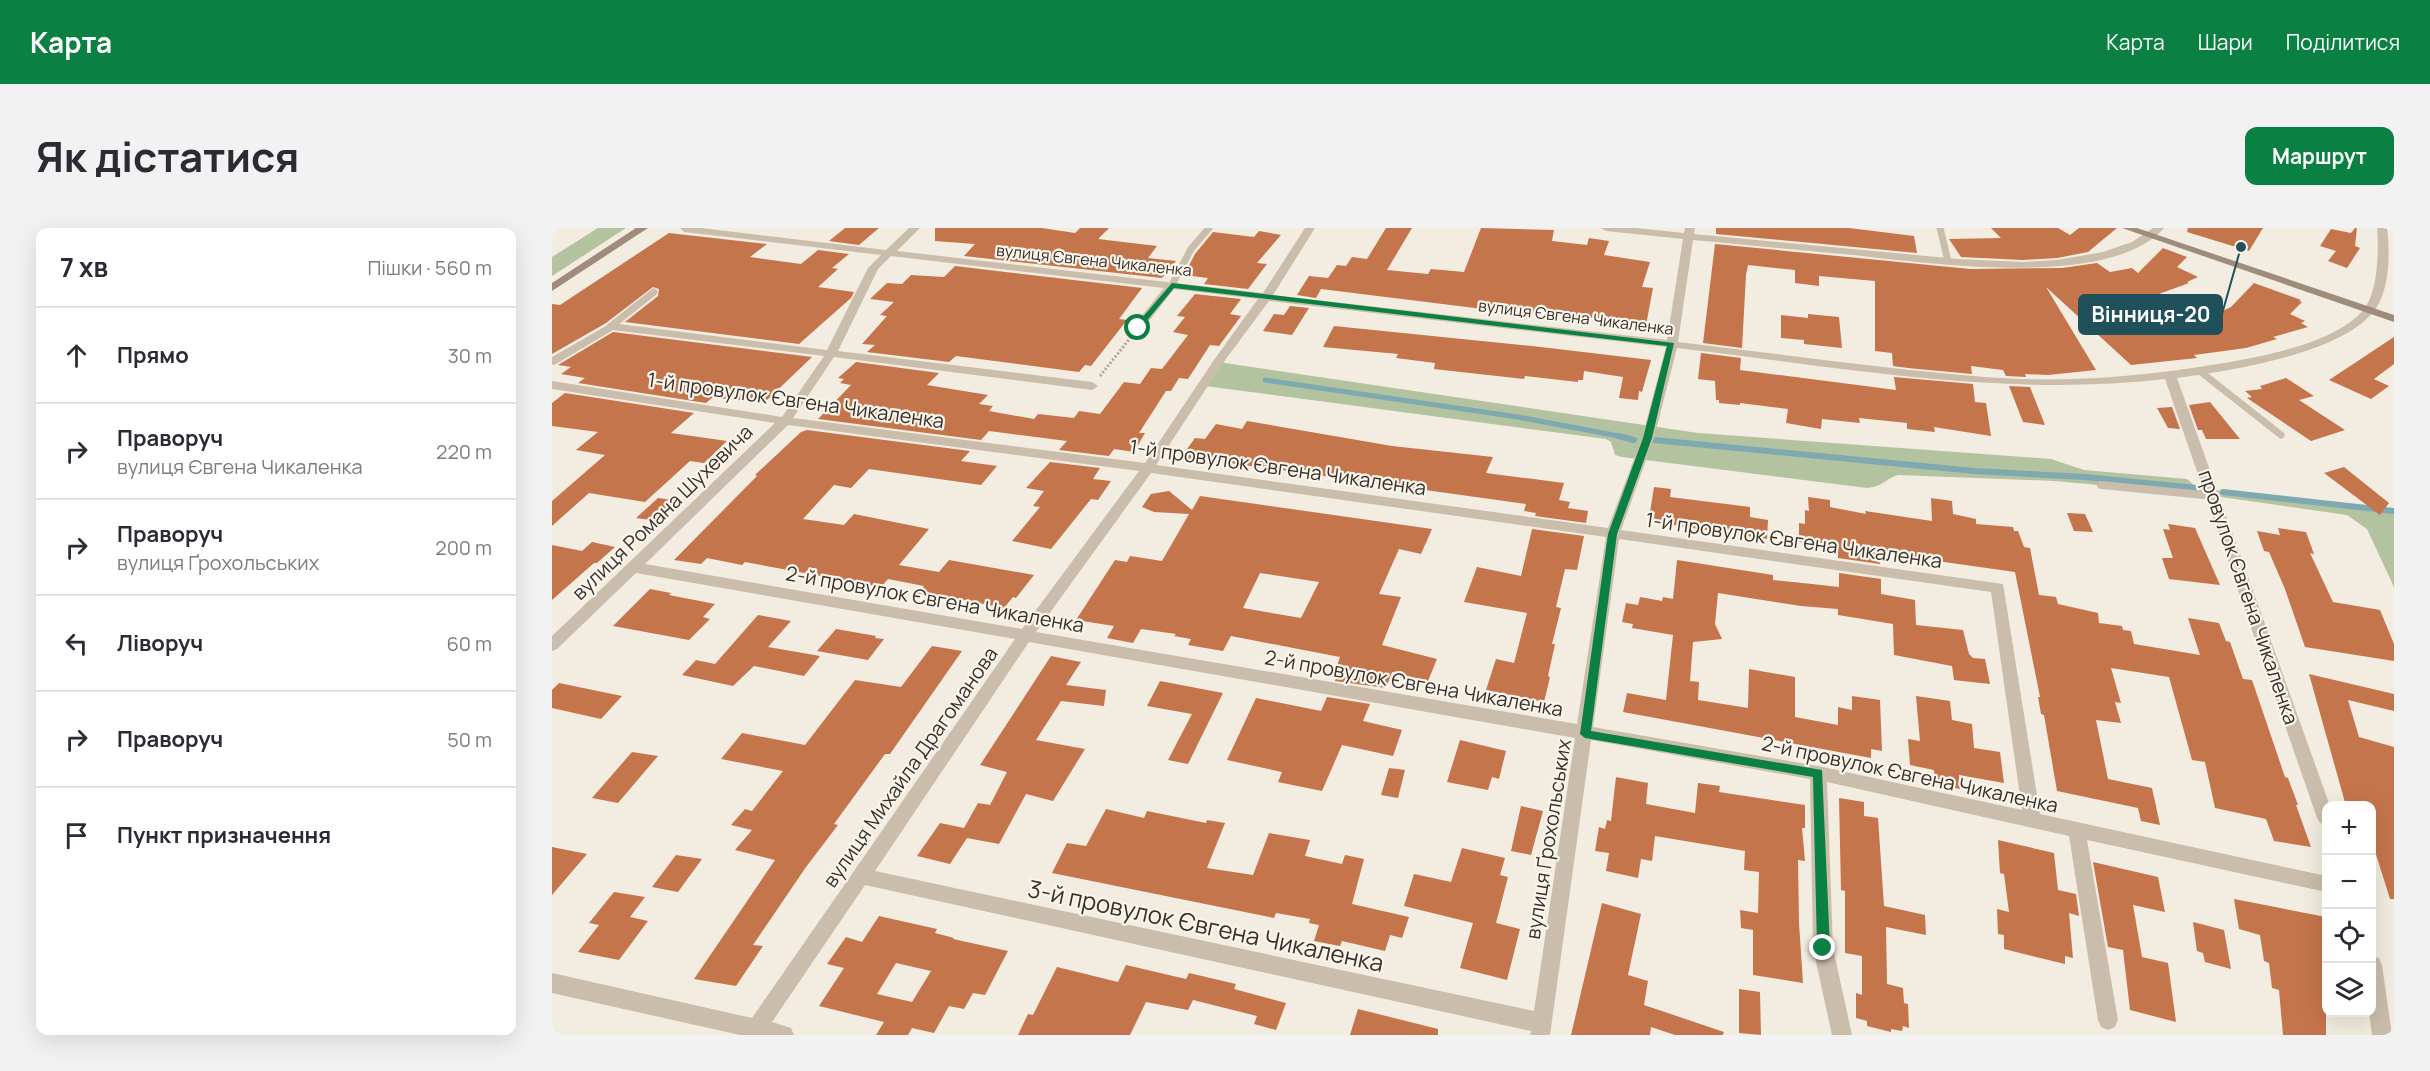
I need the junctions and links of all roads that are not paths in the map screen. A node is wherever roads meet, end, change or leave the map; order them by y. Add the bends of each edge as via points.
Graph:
1 (643, 228) edge
2 (915, 228) edge
3 (1209, 228) edge
4 (1310, 228) edge
5 (1606, 228) edge
6 (1940, 228) edge
7 (2127, 228) edge
8 (2159, 228) edge
9 (2382, 228) edge
10 (684, 229) edge
11 (1690, 232) edge
12 (2150, 236) junction
13 (885, 254) junction
14 (1948, 261) junction
15 (1172, 285) junction
16 (552, 288) edge
17 (654, 292) dead end
18 (1265, 298) junction
19 (2368, 310) junction
20 (2394, 319) edge
21 (611, 326) junction
22 (1138, 328) road end
23 (1672, 345) junction
24 (832, 352) junction
25 (552, 362) edge
26 (2201, 372) junction
27 (2170, 376) junction
28 (552, 385) edge
29 (1092, 386) road end
30 (785, 421) junction
31 (2281, 435) dead end
32 (1148, 468) junction
33 (2101, 485) dead end
34 (2214, 495) junction
35 (1613, 534) junction
36 (632, 567) junction
37 (1025, 636) junction
38 (552, 645) edge
39 (1585, 734) junction
40 (1818, 773) junction
41 (2322, 806) edge
42 (2032, 820) junction
43 (2077, 830) junction
44 (860, 876) junction
45 (2322, 883) edge
46 (552, 983) edge
47 (2376, 993) edge
48 (2108, 1020) dead end
49 (1540, 1029) edge
50 (754, 1032) edge
51 (784, 1035) edge
52 (1842, 1035) edge
53 (2382, 1035) edge

1 - 16 main road
2 - 13 street, вулиця Романа Шухевича
3 - 15 lane via 1191,249
4 - 18 street, вулиця Михайла Драгоманова
5 - 11 street
6 - 14 lane
7 - 12 main road
8 - 12 street
9 - 19 street via 2381,268 2373,304
10 - 13 street, вулиця Євгена Чикаленка
11 - 14 street
11 - 23 street, вулиця Ґрохольських
12 - 14 street via 2104,254 2065,262 2024,265
12 - 19 main road
13 - 15 street, вулиця Євгена Чикаленка
13 - 24 street, вулиця Романа Шухевича via 873,268
15 - 18 street, вулиця Євгена Чикаленка
15 - 22 street
17 - 21 lane
18 - 23 street, вулиця Євгена Чикаленка
18 - 32 street, вулиця Михайла Драгоманова
19 - 20 main road
19 - 26 street, вулиця Євгена Чикаленка via 2329,340 2271,358
21 - 24 street
21 - 25 street
23 - 27 street, вулиця Євгена Чикаленка via 1997,381 2068,383
23 - 35 street, вулиця Ґрохольських via 1647,438
24 - 29 street
24 - 30 street, вулиця Романа Шухевича
26 - 27 street, вулиця Євгена Чикаленка
26 - 31 lane
27 - 34 street, провулок Євгена Чикаленка
28 - 30 street, 1-й провулок Євгена Чикаленка
30 - 32 street, 1-й провулок Євгена Чикаленка
30 - 36 street, вулиця Романа Шухевича
32 - 35 street, 1-й провулок Євгена Чикаленка
32 - 37 street, вулиця Михайла Драгоманова
33 - 34 lane
34 - 41 street, провулок Євгена Чикаленка
35 - 39 street, вулиця Ґрохольських
35 - 42 street, 1-й провулок Євгена Чикаленка via 1998,588
36 - 37 street, 2-й провулок Євгена Чикаленка
36 - 38 street, вулиця Романа Шухевича
37 - 39 street, 2-й провулок Євгена Чикаленка
37 - 44 street, вулиця Михайла Драгоманова
39 - 40 street, 2-й провулок Євгена Чикаленка
39 - 49 street, вулиця Ґрохольських
40 - 42 street, 2-й провулок Євгена Чикаленка
40 - 52 street via 1823,948
42 - 43 street, 2-й провулок Євгена Чикаленка
43 - 45 street, 2-й провулок Євгена Чикаленка
43 - 48 street
44 - 49 street, 3-й провулок Євгена Чикаленка
44 - 50 street, вулиця Михайла Драгоманова
46 - 50 street
47 - 53 street
50 - 51 street

